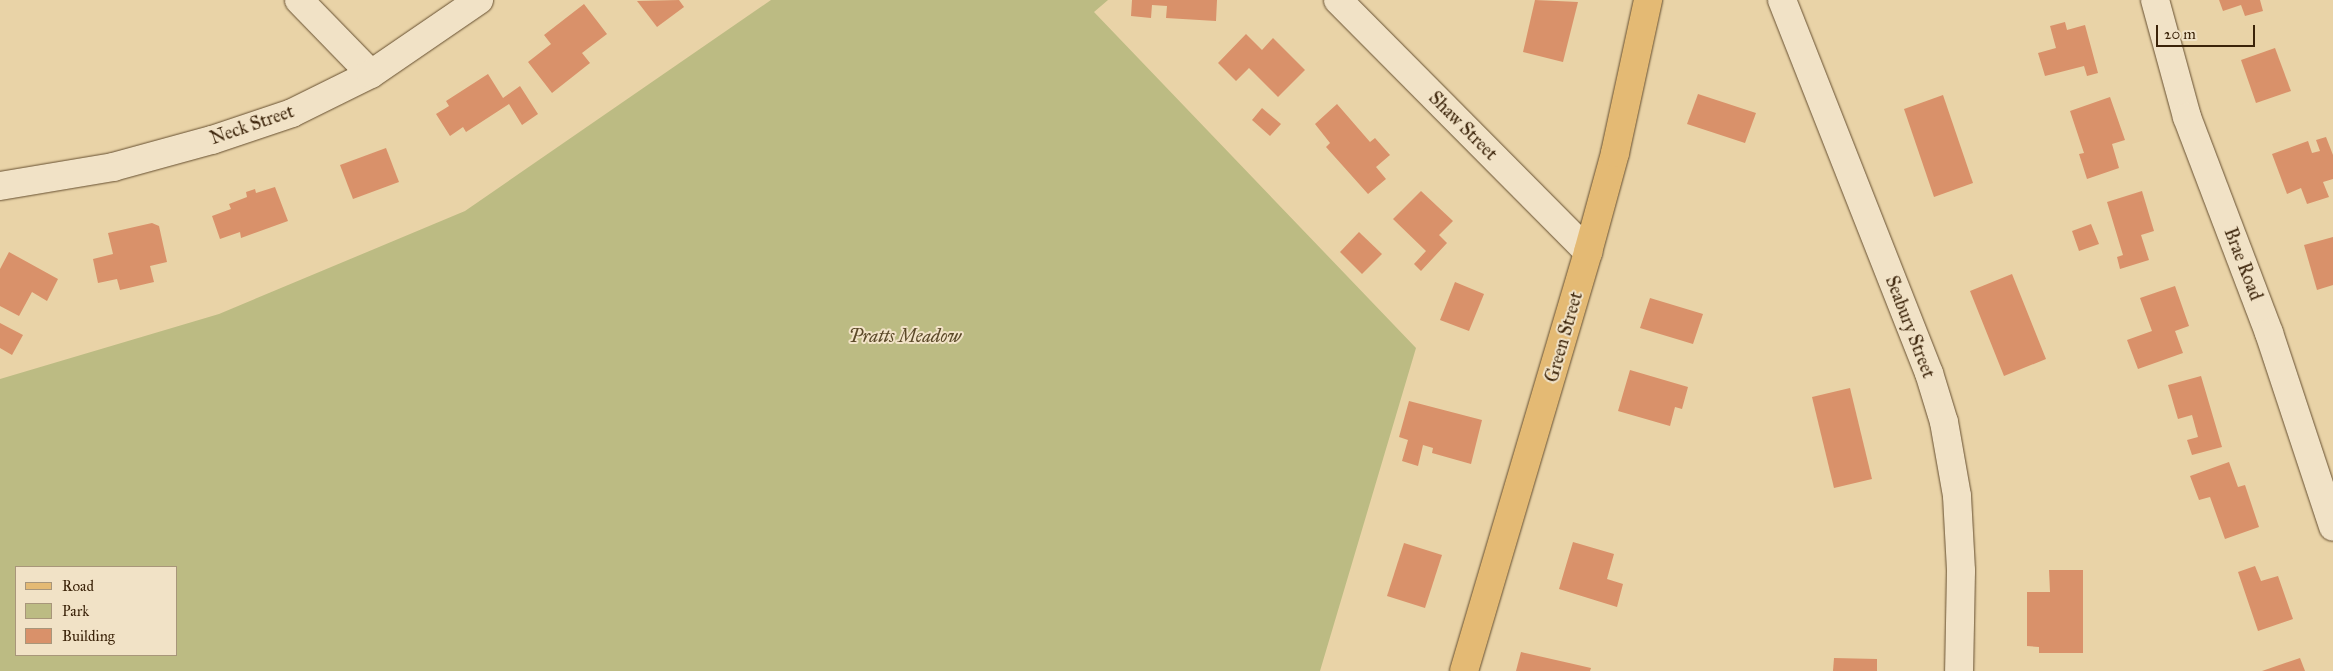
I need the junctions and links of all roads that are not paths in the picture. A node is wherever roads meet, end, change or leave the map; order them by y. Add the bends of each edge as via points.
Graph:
1 (299, 0) edge
2 (479, 0) edge
3 (1338, 0) edge
4 (1648, 0) edge
5 (1782, 0) edge
6 (2155, 0) edge
7 (371, 74) junction
8 (0, 186) edge
9 (1588, 252) junction
10 (2333, 527) edge
11 (1464, 671) edge
12 (1959, 671) edge

1 - 7 street
2 - 7 street, Neck Street
3 - 9 street, Shaw Street
4 - 9 main road, Green Street via 1616,153
5 - 12 street, Seabury Street via 1929,373 1944,422 1957,496 1961,571
6 - 10 street, Brae Road via 2187,118 2269,333
7 - 8 street, Neck Street via 292,113 212,140 113,166
9 - 11 main road, Green Street

